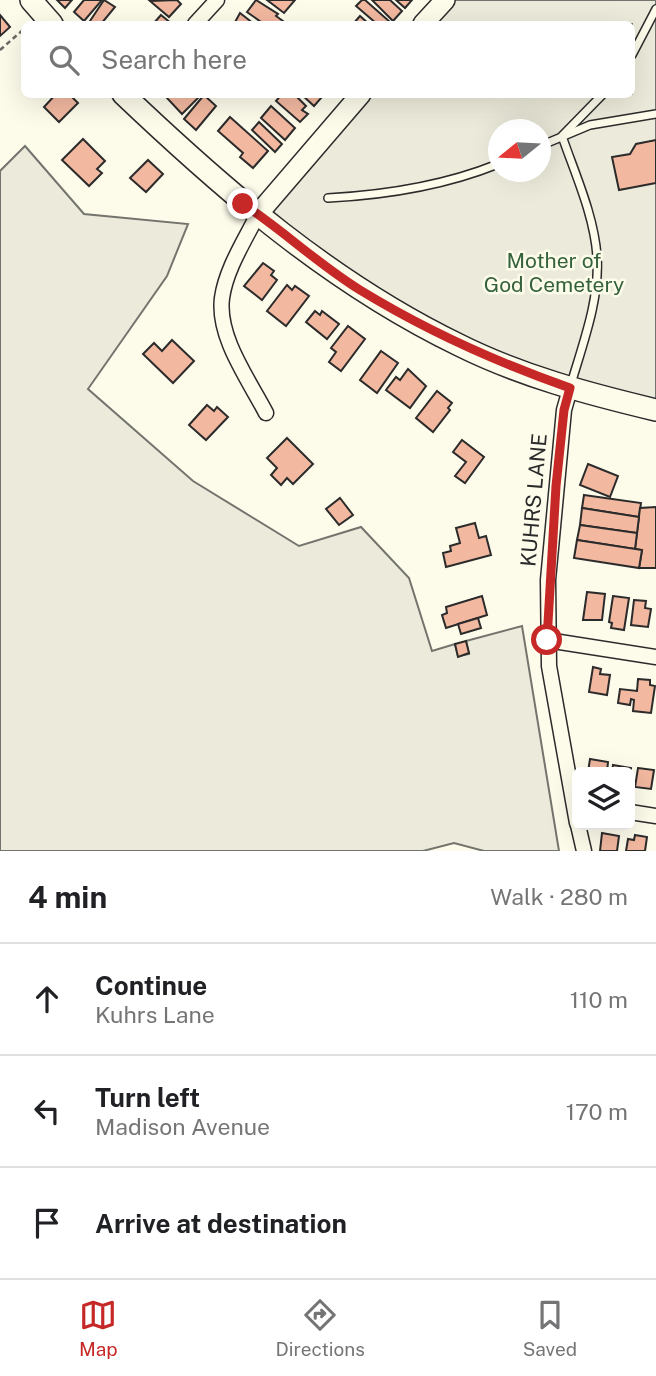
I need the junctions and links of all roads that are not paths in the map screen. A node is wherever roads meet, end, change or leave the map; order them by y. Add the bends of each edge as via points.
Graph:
1 (31, 0) edge
2 (217, 0) edge
3 (445, 0) edge
4 (656, 9) edge
5 (49, 21) edge
6 (198, 21) edge
7 (426, 21) edge
8 (635, 49) edge
9 (130, 98) edge
10 (358, 98) edge
11 (599, 98) edge
12 (656, 114) edge
13 (562, 136) junction
14 (551, 141) edge
15 (488, 167) edge
16 (328, 198) dead end
17 (258, 214) junction
18 (570, 388) junction
19 (656, 410) edge
20 (266, 413) dead end
21 (547, 640) junction
22 (656, 657) edge
23 (572, 786) edge
24 (635, 813) edge
25 (656, 816) edge
26 (579, 830) edge
27 (584, 851) edge

1 - 5 main road
2 - 6 street
3 - 7 street
4 - 8 lane
9 - 17 main road
10 - 17 street
11 - 13 lane
12 - 13 lane via 590,125
13 - 14 lane
13 - 18 lane via 597,256 591,316
15 - 16 lane via 447,180
17 - 18 main road via 360,290 459,346
17 - 20 street via 222,299 223,321 233,348
18 - 19 main road
18 - 21 street, KUHRS LANE via 556,486
21 - 22 street
21 - 23 street, KUHRS LANE
24 - 25 street
26 - 27 street, KUHRS LANE

